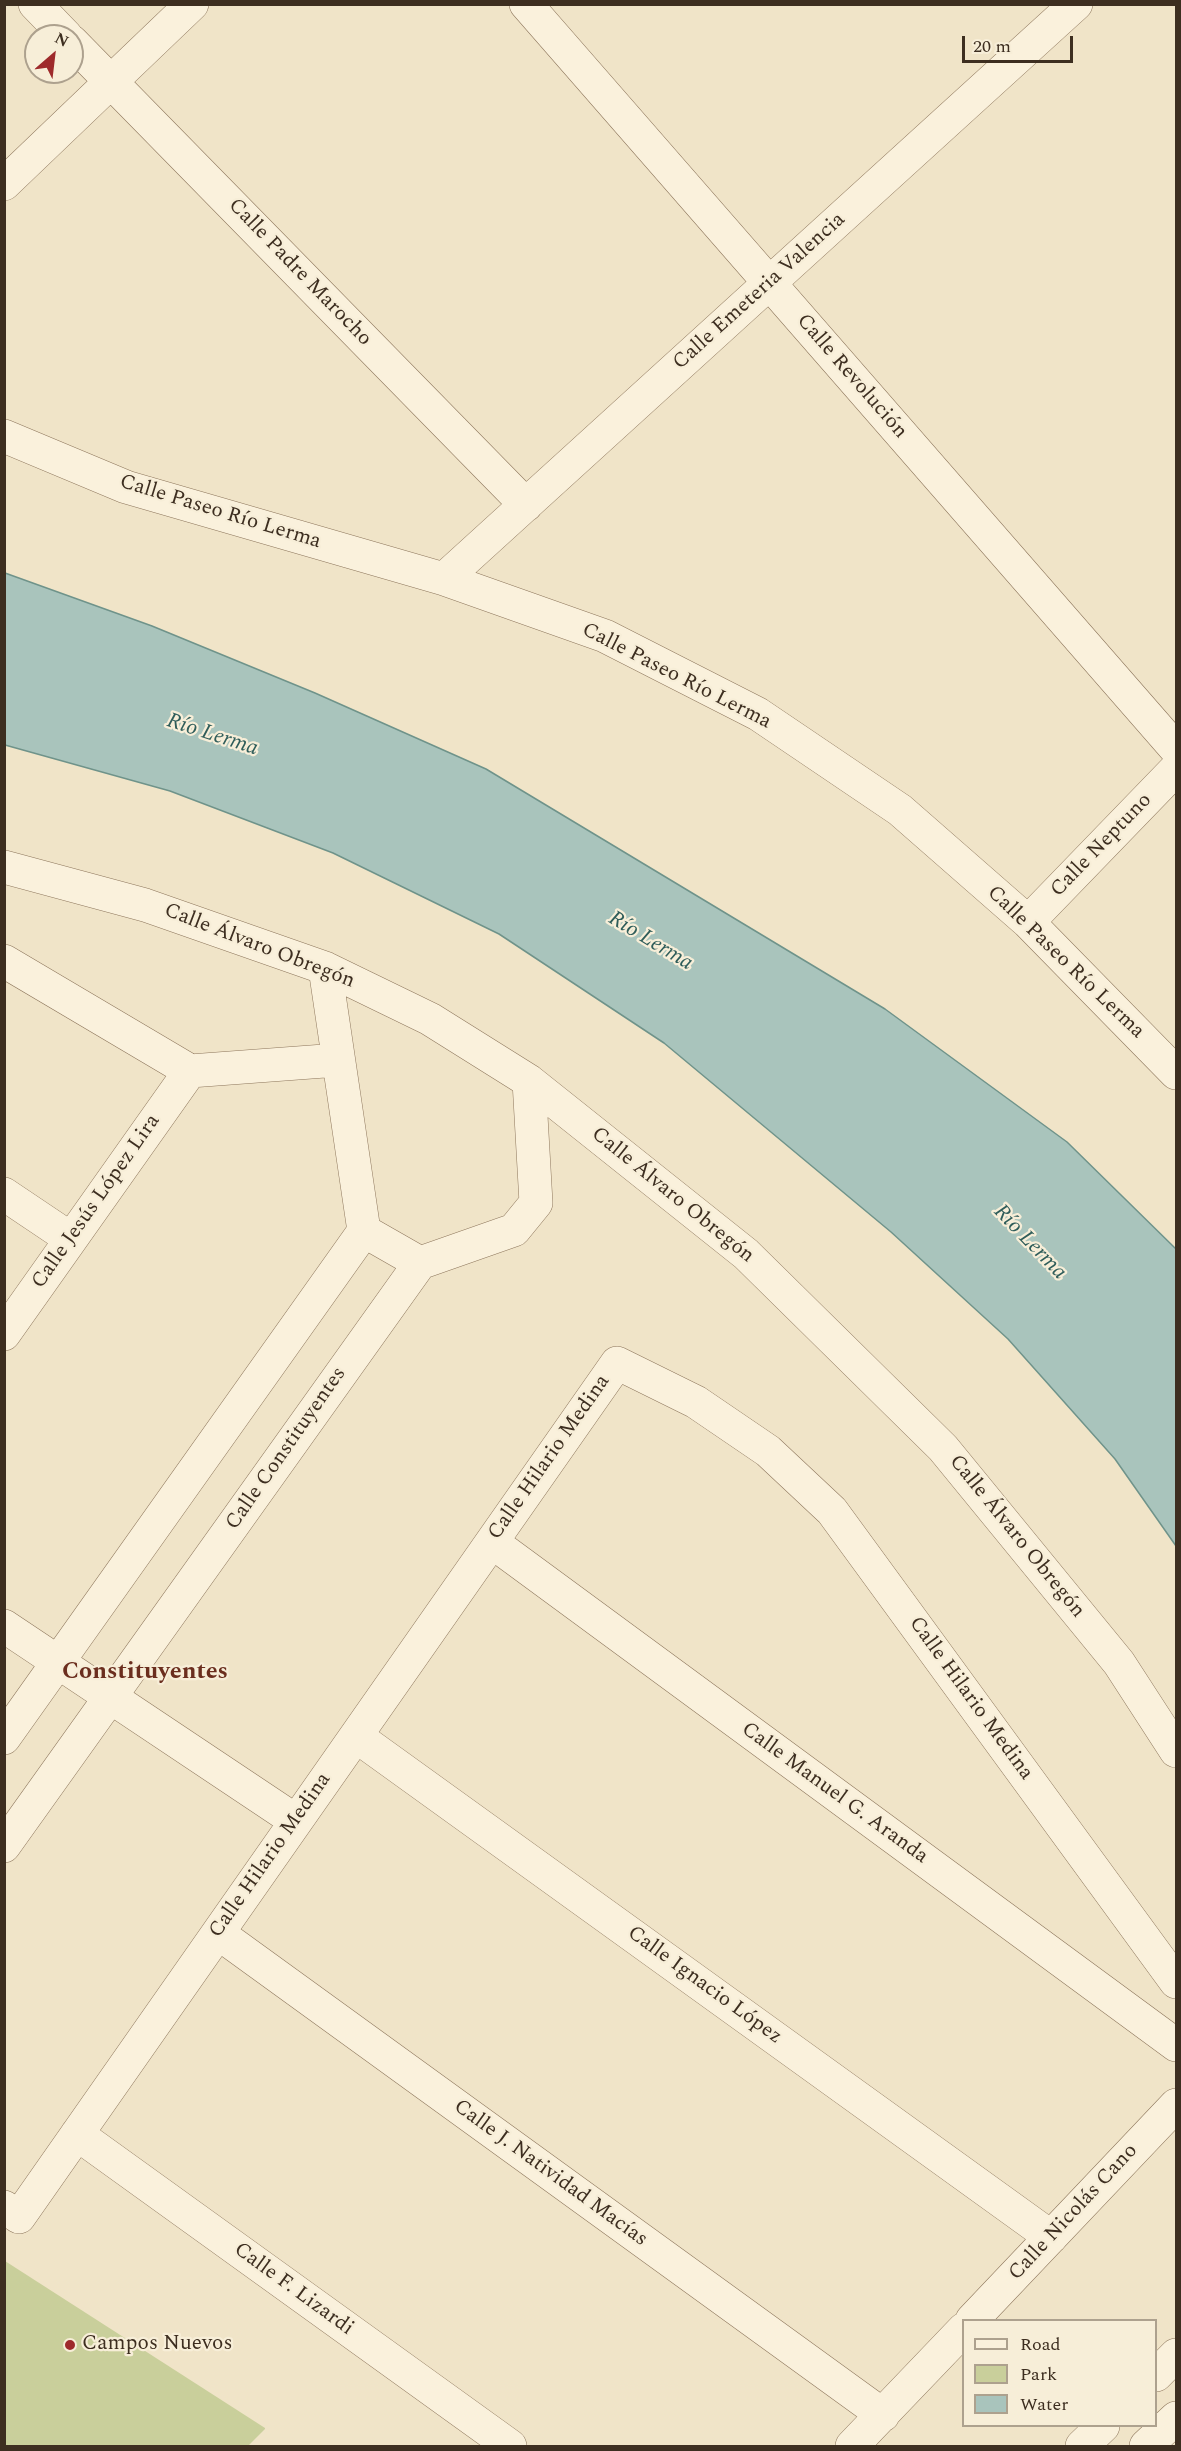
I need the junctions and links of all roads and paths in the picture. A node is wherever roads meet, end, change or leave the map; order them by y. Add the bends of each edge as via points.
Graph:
1 (35, 4) edge
2 (192, 4) edge
3 (526, 4) edge
4 (1076, 4) edge
5 (54, 24) edge
6 (84, 54) edge
7 (112, 81) junction
8 (4, 184) edge
9 (770, 283) junction
10 (4, 436) edge
11 (526, 505) junction
12 (444, 579) junction
13 (1176, 749) edge
14 (1176, 769) edge
15 (4, 867) edge
16 (1028, 922) junction
17 (4, 961) edge
18 (325, 968) junction
19 (338, 1060) junction
20 (190, 1071) junction
21 (1176, 1073) edge
22 (529, 1081) junction
23 (4, 1194) edge
24 (364, 1231) junction
25 (71, 1239) junction
26 (420, 1263) junction
27 (4, 1334) edge
28 (492, 1542) junction
29 (4, 1626) edge
30 (58, 1662) junction
31 (110, 1697) junction
32 (356, 1736) junction
33 (4, 1738) edge
34 (1176, 1751) edge
35 (296, 1821) junction
36 (4, 1845) edge
37 (218, 1933) junction
38 (1176, 1982) edge
39 (1176, 2045) edge
40 (1176, 2105) edge
41 (76, 2134) junction
42 (11, 2212) edge
43 (1051, 2237) junction
44 (973, 2319) edge
45 (962, 2331) edge
46 (1176, 2355) edge
47 (1157, 2373) edge
48 (883, 2415) junction
49 (1176, 2418) edge
50 (1102, 2427) edge
51 (510, 2446) edge
52 (852, 2446) edge
53 (1082, 2446) edge
54 (1146, 2446) edge

1 - 5 street
2 - 7 street
3 - 9 street, Calle Revolución
4 - 9 street, Calle Emeteria Valencia
6 - 7 street, Calle Padre Marocho
7 - 8 street
7 - 11 street, Calle Padre Marocho
9 - 11 street, Calle Emeteria Valencia
9 - 13 street, Calle Revolución
10 - 12 street, Calle Paseo Río Lerma via 126,487
11 - 12 street, Calle Emeteria Valencia
12 - 16 street, Calle Paseo Río Lerma via 605,636 758,714 900,810
14 - 16 street, Calle Neptuno
15 - 18 street, Calle Álvaro Obregón via 145,905
16 - 21 street, Calle Paseo Río Lerma
17 - 20 street
18 - 19 street
18 - 22 street, Calle Álvaro Obregón via 430,1019
19 - 20 street
19 - 24 street
20 - 25 street, Calle Jesús López Lira
22 - 26 street via 536,1203 514,1230
22 - 34 street, Calle Álvaro Obregón via 746,1254 944,1448 1119,1663
23 - 25 street
24 - 26 street
24 - 30 street
25 - 27 street, Calle Jesús López Lira
26 - 31 street, Calle Constituyentes
28 - 32 street, Calle Hilario Medina
28 - 38 street, Calle Hilario Medina via 617,1363 696,1402 768,1451 832,1511
28 - 39 street, Calle Manuel G. Aranda
29 - 30 street
30 - 31 street
30 - 33 street
31 - 35 street
31 - 36 street, Calle Constituyentes
32 - 35 street, Calle Hilario Medina
32 - 43 street, Calle Ignacio López
35 - 37 street, Calle Hilario Medina
37 - 41 street, Calle Hilario Medina
37 - 48 street, Calle J. Natividad Macías
40 - 43 street, Calle Nicolás Cano
41 - 42 street, Calle Hilario Medina
41 - 51 street, Calle F. Lizardi
43 - 44 street, Calle Nicolás Cano
45 - 48 street
46 - 47 street
48 - 52 street
49 - 54 street
50 - 53 street

